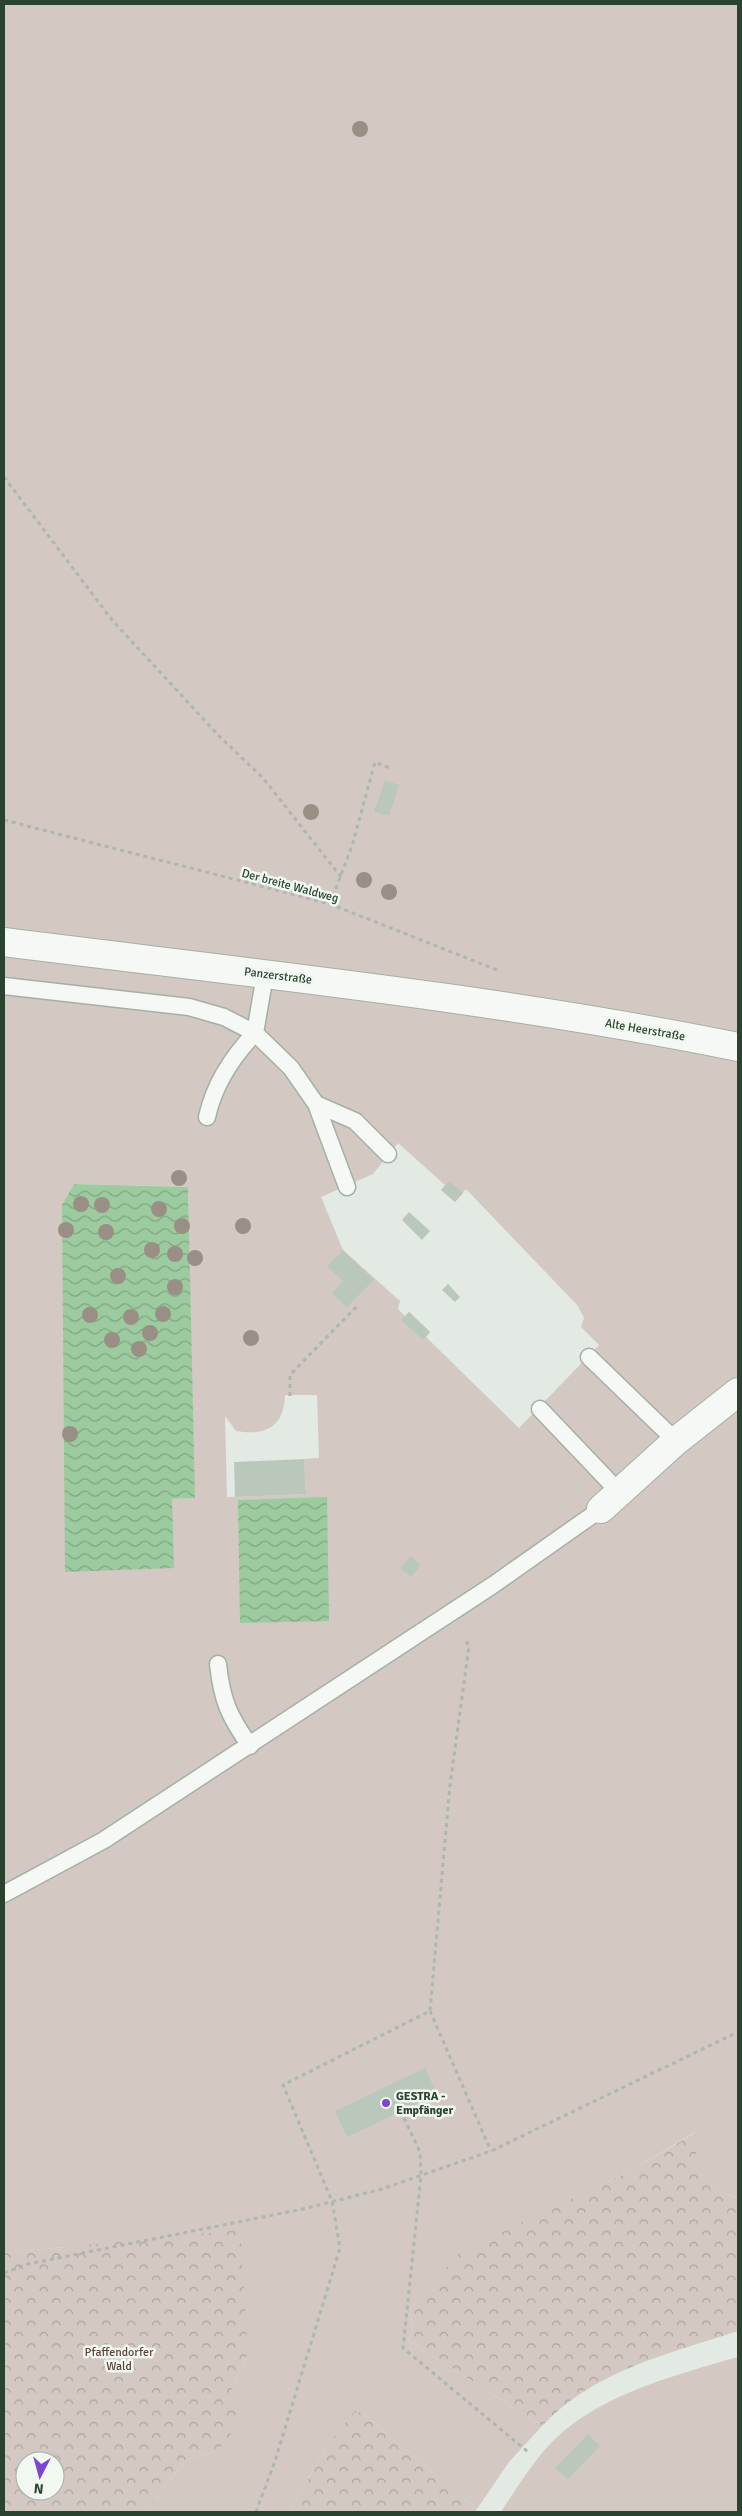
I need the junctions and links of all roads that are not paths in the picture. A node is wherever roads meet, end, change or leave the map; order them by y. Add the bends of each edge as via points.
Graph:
1 (4, 942) edge
2 (265, 975) junction
3 (4, 986) edge
4 (552, 1014) joint
5 (256, 1033) junction
6 (738, 1047) edge
7 (316, 1104) junction
8 (207, 1117) dead end
9 (388, 1154) dead end
10 (347, 1187) dead end
11 (589, 1357) dead end
12 (738, 1392) edge
13 (540, 1409) dead end
14 (676, 1440) junction
15 (611, 1501) junction
16 (218, 1664) dead end
17 (250, 1746) junction
18 (4, 1894) edge

1 - 2 street, Panzerstraße
2 - 4 street, Panzerstraße
2 - 5 lane
3 - 5 lane via 189,1007 224,1017
4 - 6 street, Alte Heerstraße
5 - 7 lane via 291,1068
5 - 8 lane via 240,1049 212,1094
7 - 9 lane via 355,1121
7 - 10 lane
11 - 14 lane
12 - 14 street
13 - 15 lane
14 - 15 street
15 - 17 lane
16 - 17 lane via 221,1693 233,1721
17 - 18 lane via 104,1840

